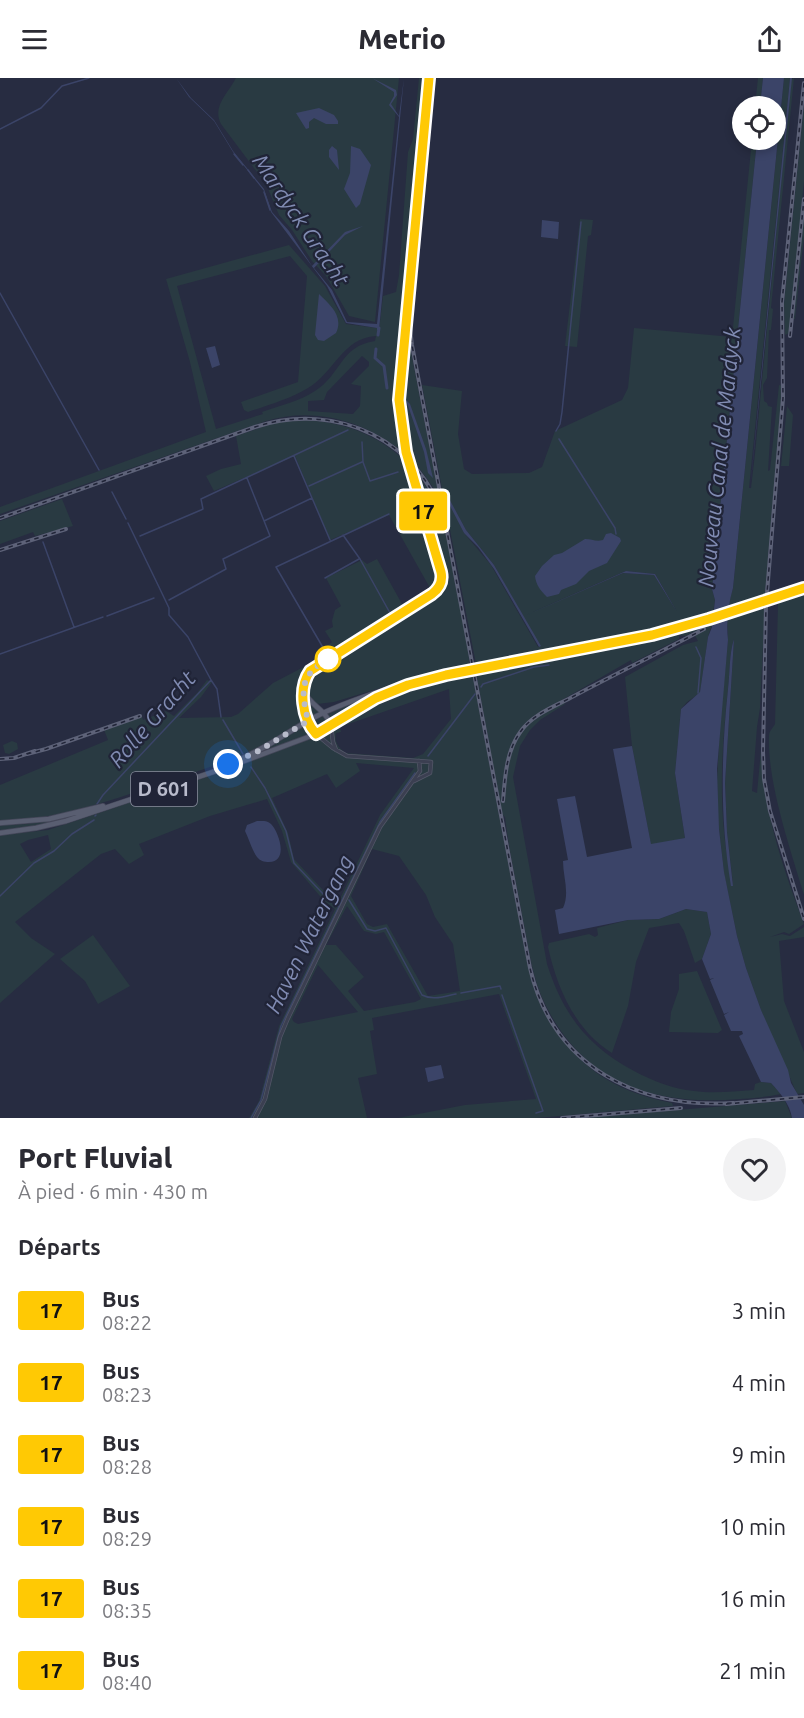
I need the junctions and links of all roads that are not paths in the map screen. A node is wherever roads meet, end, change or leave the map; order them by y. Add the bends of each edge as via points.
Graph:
1 (429, 78) edge
2 (804, 587) edge
3 (466, 670) junction
4 (303, 687) junction
5 (318, 708) junction
6 (335, 708) junction
7 (324, 713) junction
8 (308, 721) junction
9 (331, 726) junction
10 (316, 734) junction
11 (337, 751) junction
12 (419, 761) junction
13 (429, 762) junction
14 (419, 773) junction
15 (413, 782) junction
16 (0, 823) edge
17 (0, 833) edge
18 (255, 1118) edge

1 - 4 main road via 398,366 406,452 441,583 430,595 313,669
2 - 3 main road, D 601, bridge via 612,644
3 - 6 main road, D 601 via 406,683
3 - 9 main road, D 601 via 397,689
4 - 5 main road
4 - 8 main road
5 - 6 main road
5 - 7 main road
6 - 7 main road, D 601
7 - 8 main road, D 601
7 - 9 main road
8 - 10 main road
8 - 16 main road, D 601 via 250,755 139,794 64,816
9 - 10 main road, D 601
9 - 11 street
10 - 11 street
10 - 17 main road, D 601 via 66,821
11 - 12 street via 348,756
12 - 13 street
12 - 14 street
13 - 14 street
13 - 15 street via 430,772
14 - 15 street
15 - 18 street via 380,827 286,1021 265,1099

